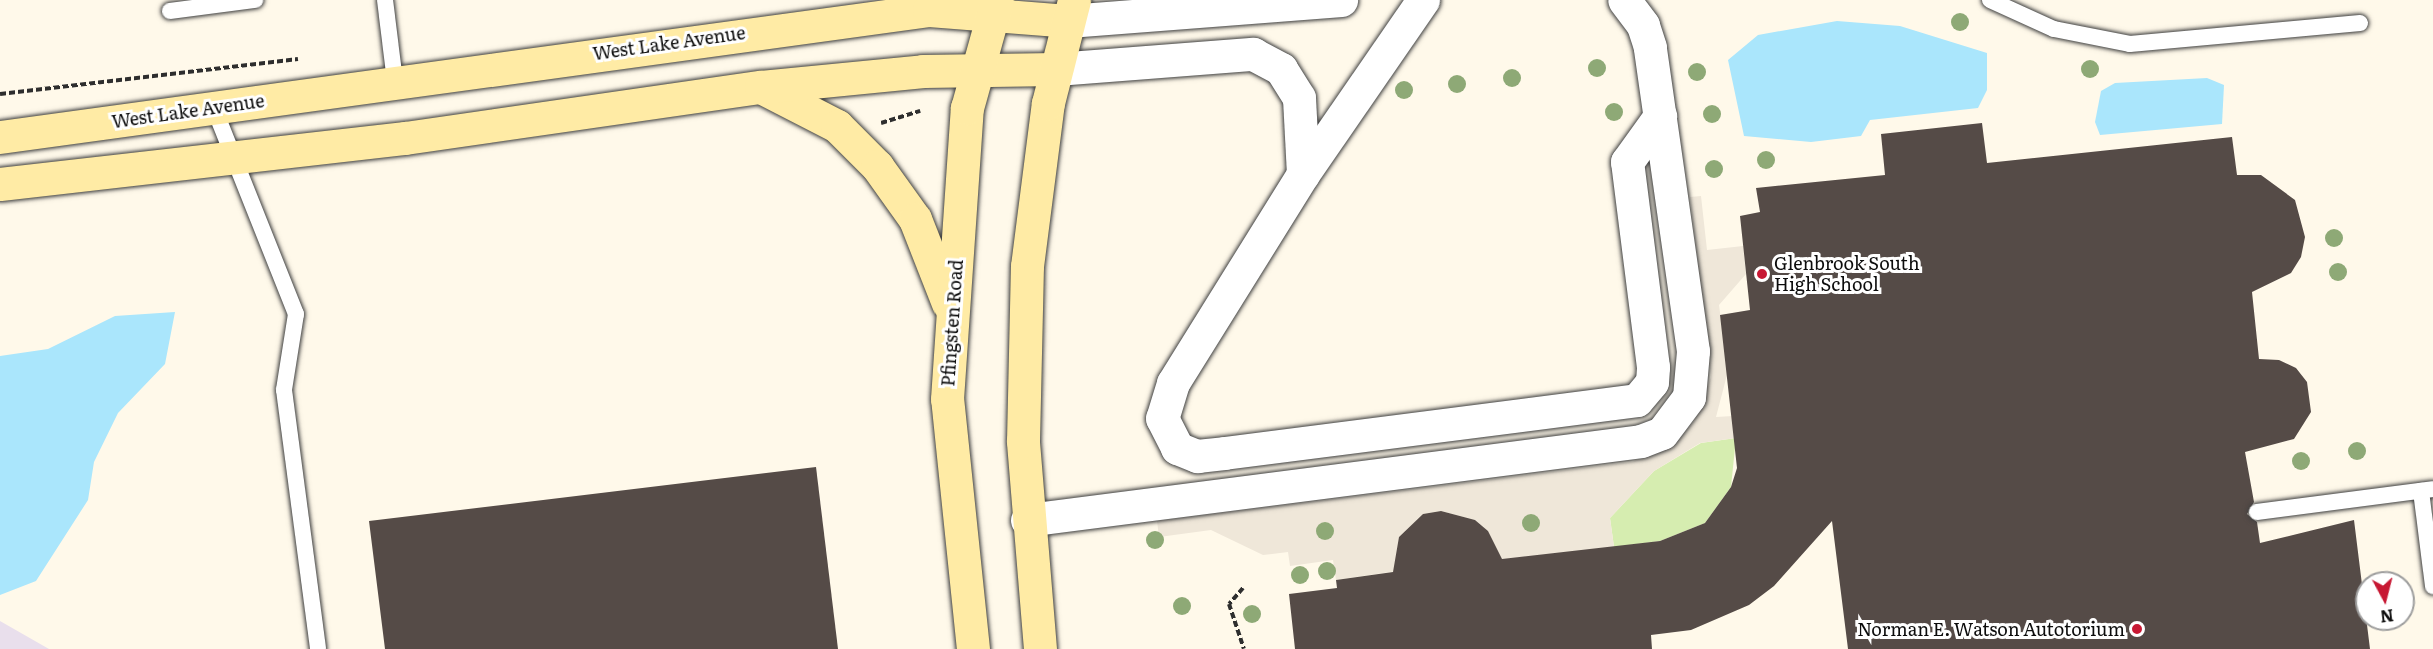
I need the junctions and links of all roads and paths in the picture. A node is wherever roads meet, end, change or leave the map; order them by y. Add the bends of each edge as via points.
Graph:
1 (255, 0) edge
2 (385, 0) edge
3 (1341, 0) edge
4 (1424, 0) edge
5 (1624, 0) edge
6 (1990, 0) edge
7 (995, 8) edge
8 (1071, 10) edge
9 (170, 11) dead end
10 (2360, 23) dead end
11 (1056, 69) junction
12 (978, 70) junction
13 (395, 81) junction
14 (761, 87) junction
15 (214, 108) junction
16 (920, 111) dead end
17 (1660, 116) junction
18 (877, 124) dead end
19 (0, 137) edge
20 (233, 158) junction
21 (1303, 174) junction
22 (0, 184) edge
23 (951, 311) junction
24 (2427, 490) edge
25 (2257, 512) dead end
26 (1026, 520) junction
27 (2433, 586) edge
28 (1243, 588) dead end
29 (318, 649) edge
30 (973, 649) edge
31 (1040, 649) edge
32 (1244, 649) edge

1 - 9 lane
2 - 13 lane
3 - 8 street, West Lake Avenue
4 - 21 street
5 - 17 street via 1643,25 1650,47
6 - 10 lane via 2055,29 2130,44
7 - 8 street, West Lake Avenue
7 - 12 street, Pfingsten Road
7 - 13 street, West Lake Avenue via 929,10
8 - 11 street
11 - 12 street
11 - 21 street via 1253,54 1281,69 1299,98
11 - 26 street via 1027,267
12 - 14 street
12 - 23 street, Pfingsten Road via 967,108
13 - 15 street, West Lake Avenue
14 - 20 street
14 - 23 street via 837,126 877,166 915,219
15 - 19 street, West Lake Avenue
15 - 20 lane
16 - 18 path
17 - 21 street via 1627,162 1653,367 1652,382 1637,400 1197,456 1177,448 1166,435 1164,400
17 - 26 street via 1693,351 1689,397 1662,433 1641,441
20 - 22 street
20 - 29 lane via 296,314 284,390
23 - 30 street, Pfingsten Road via 947,399
24 - 25 lane
24 - 27 lane
26 - 31 street
28 - 32 path via 1229,604

